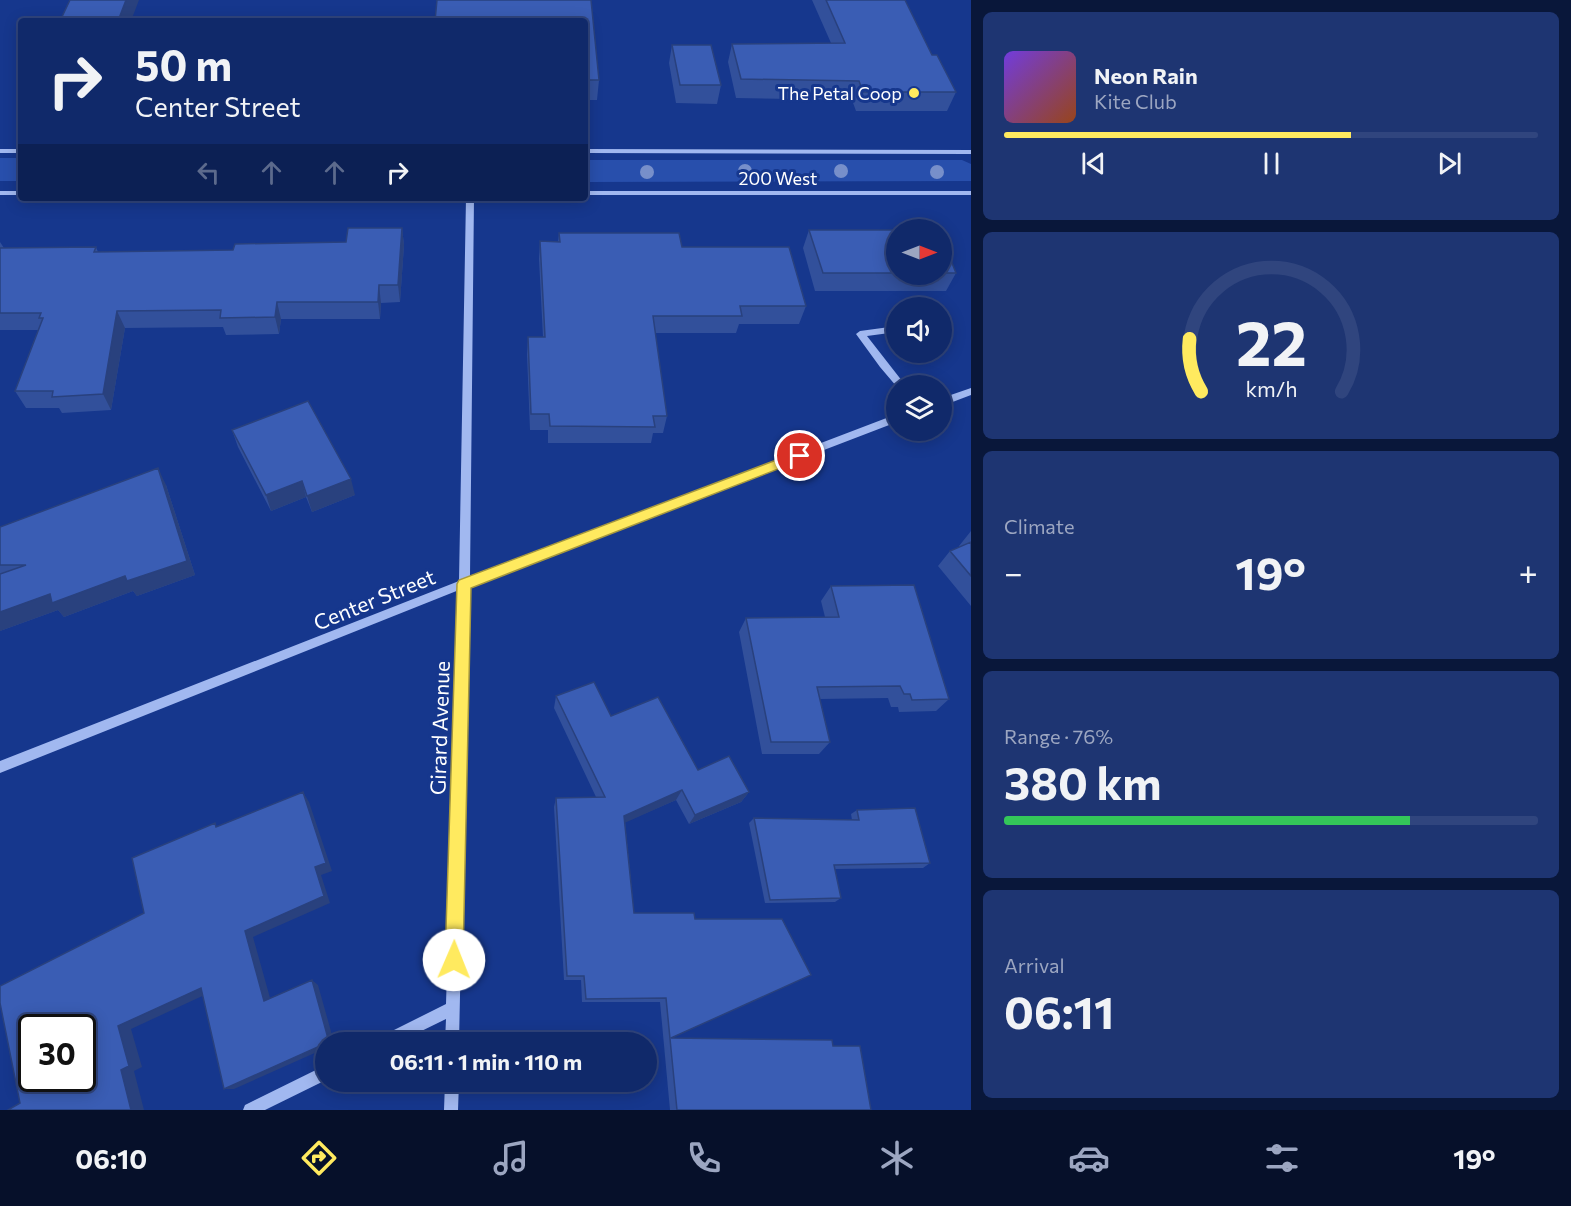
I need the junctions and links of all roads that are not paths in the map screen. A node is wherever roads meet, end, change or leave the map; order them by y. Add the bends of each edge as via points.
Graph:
1 (0, 151) edge
2 (18, 151) edge
3 (588, 151) edge
4 (971, 152) edge
5 (0, 193) edge
6 (18, 193) edge
7 (588, 193) edge
8 (971, 193) edge
9 (470, 201) edge
10 (886, 330) edge
11 (892, 375) edge
12 (971, 391) edge
13 (952, 398) edge
14 (886, 422) edge
15 (464, 584) junction
16 (0, 766) edge
17 (453, 1008) junction
18 (405, 1032) edge
19 (452, 1032) edge
20 (315, 1078) edge
21 (452, 1092) edge
22 (250, 1110) edge
23 (451, 1110) edge

1 - 2 street
3 - 4 street, 200 West
5 - 6 street
7 - 8 street, 200 West
9 - 15 street, Girard Avenue
10 - 11 street via 860,334
12 - 13 street
14 - 15 street, Center Street
15 - 16 street, Center Street
15 - 17 street, Girard Avenue
17 - 18 street
17 - 19 street, Girard Avenue
20 - 22 street
21 - 23 street

